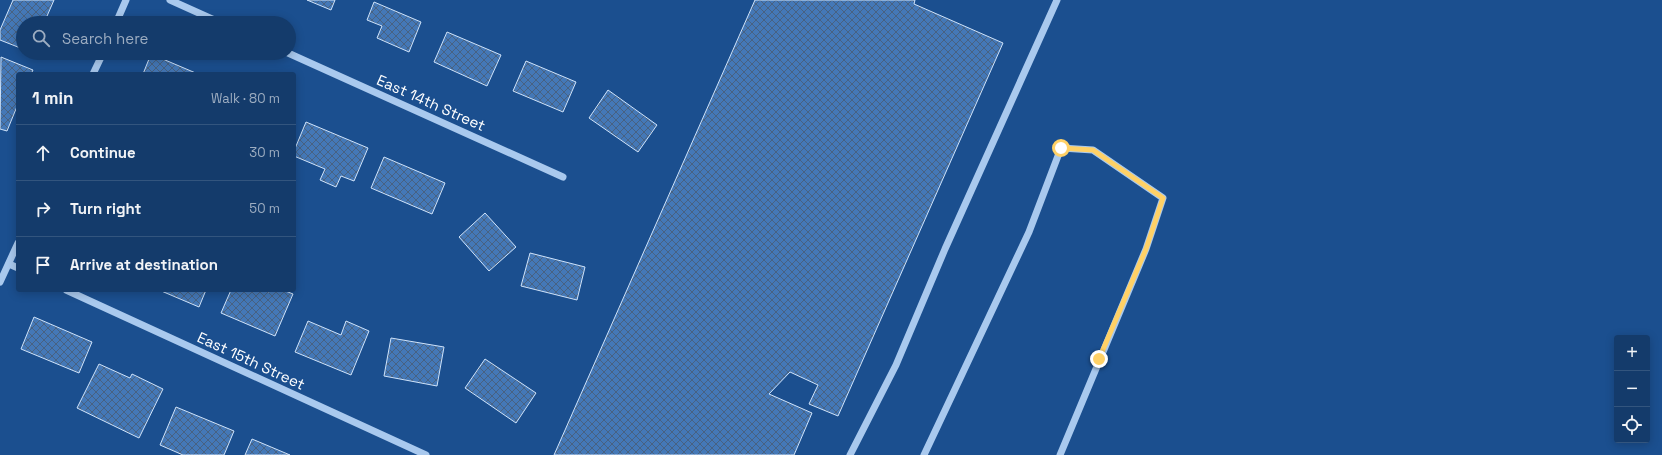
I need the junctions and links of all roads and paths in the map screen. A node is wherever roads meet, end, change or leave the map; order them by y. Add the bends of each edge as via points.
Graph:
1 (126, 0) edge
2 (170, 0) edge
3 (1057, 0) edge
4 (119, 16) edge
5 (205, 16) edge
6 (296, 57) edge
7 (100, 60) edge
8 (94, 72) edge
9 (564, 177) dead end
10 (16, 248) edge
11 (9, 264) junction
12 (16, 267) edge
13 (0, 282) edge
14 (70, 292) edge
15 (426, 455) edge
16 (850, 455) edge
17 (924, 455) edge
18 (1060, 455) edge

1 - 4 street
2 - 5 street
3 - 16 street via 944,249 896,366
6 - 9 street, East 14th Street
7 - 8 street
10 - 11 street
11 - 12 street
11 - 13 street
14 - 15 street, East 15th Street
17 - 18 street via 1029,232 1061,148 1093,150 1163,198 1146,249

